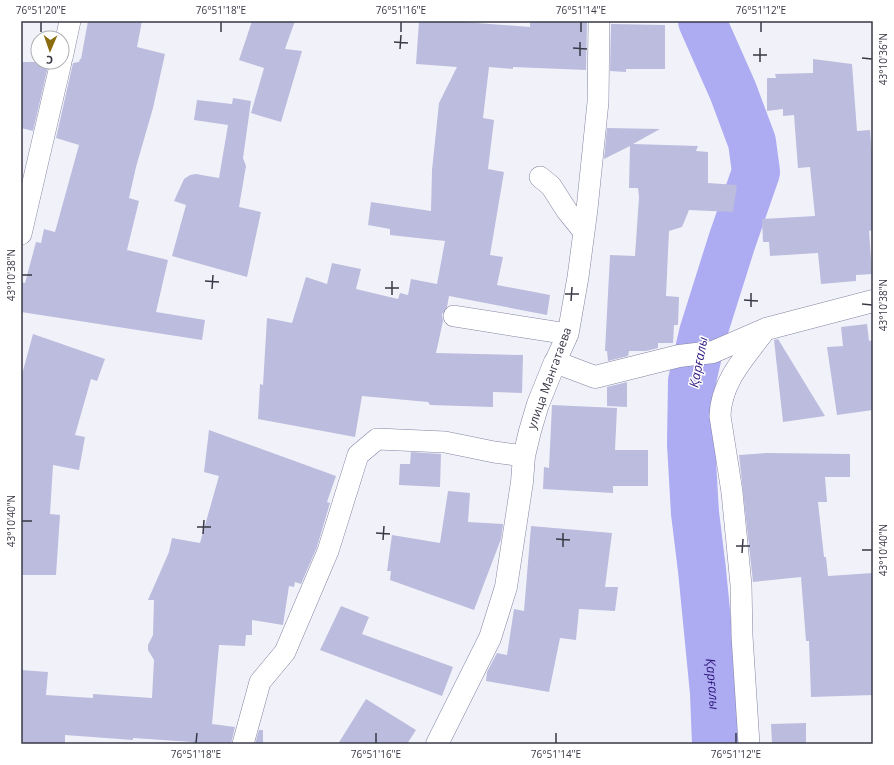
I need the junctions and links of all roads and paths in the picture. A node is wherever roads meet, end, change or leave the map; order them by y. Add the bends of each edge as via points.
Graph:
1 (599, 21) edge
2 (59, 70) edge
3 (540, 177) dead end
4 (584, 232) junction
5 (21, 234) edge
6 (873, 301) edge
7 (454, 316) dead end
8 (766, 329) junction
9 (568, 334) junction
10 (555, 362) junction
11 (524, 456) junction
12 (243, 744) edge
13 (437, 744) edge
14 (749, 744) edge

1 - 4 street, улица Мангатаева via 598,102
2 - 5 street
3 - 4 street via 551,186
4 - 9 street, улица Мангатаева
6 - 8 street
7 - 9 street
8 - 10 street via 713,352 679,356 595,377
8 - 14 street via 730,378 720,405 741,585
9 - 10 street, улица Мангатаева
10 - 11 street, улица Мангатаева via 538,404
11 - 12 street via 445,442 377,438 358,455 328,551 285,652 260,682
11 - 13 street, улица Мангатаева via 506,587 490,638

